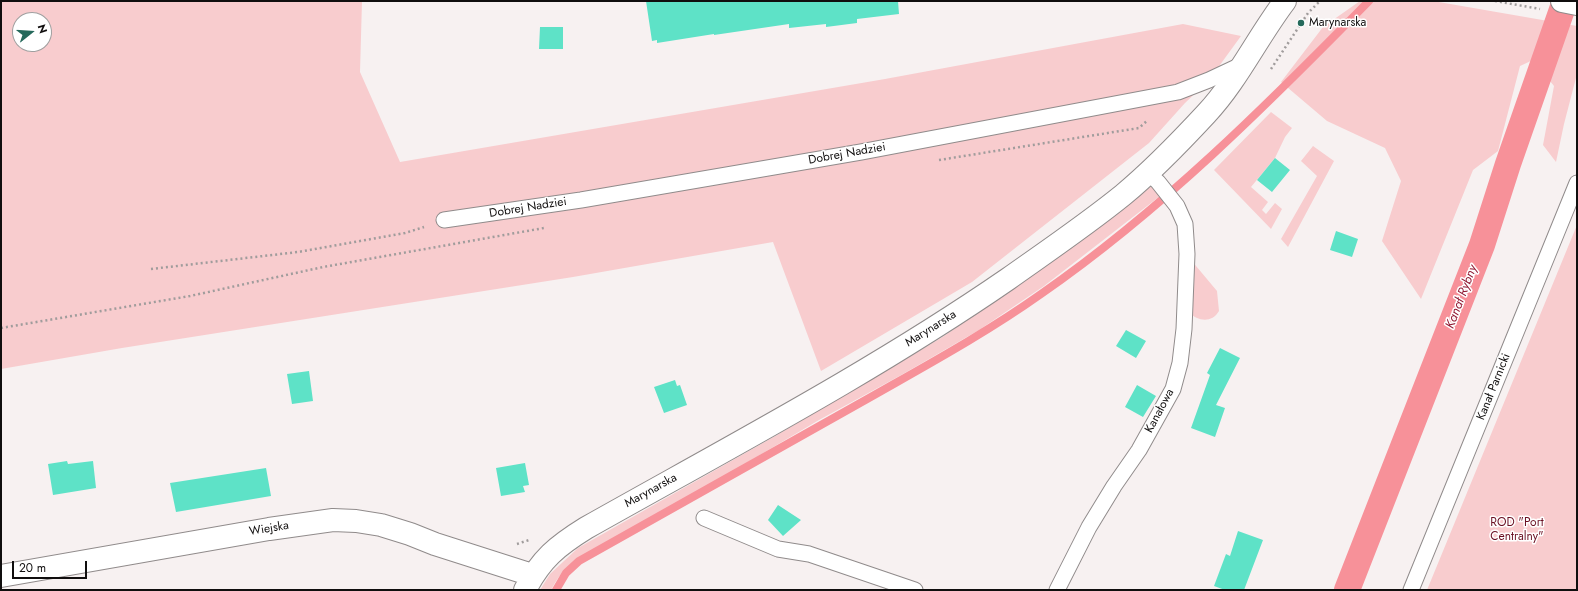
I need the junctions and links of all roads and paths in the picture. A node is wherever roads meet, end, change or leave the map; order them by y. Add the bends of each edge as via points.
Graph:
1 (1284, 1) edge
2 (1320, 1) edge
3 (1495, 1) edge
4 (1562, 1) edge
5 (1577, 4) edge
6 (1541, 10) dead end
7 (1244, 64) junction
8 (1268, 74) dead end
9 (1153, 177) junction
10 (1577, 183) edge
11 (444, 220) joint
12 (151, 269) dead end
13 (704, 518) dead end
14 (532, 539) dead end
15 (514, 545) dead end
16 (1, 576) edge
17 (528, 583) edge
18 (915, 590) edge
19 (1057, 590) edge
20 (1411, 590) edge

1 - 7 street, Marynarska
2 - 8 path via 1308,13
3 - 6 path
4 - 5 street
7 - 9 street, Marynarska
7 - 11 lane, Dobrej Nadziei via 1178,92 853,153
9 - 17 street, Marynarska via 1123,194 945,321 854,377 586,528 545,558
9 - 19 lane, Kanałowa via 1177,206 1185,224 1187,254 1180,363 1173,390 1139,450 1089,528
10 - 20 lane, Kanał Parnicki
11 - 12 path via 405,233 298,252
13 - 18 lane via 778,549 809,554
14 - 15 path
16 - 17 street, Wiejska via 269,528 333,520 381,525 410,534

